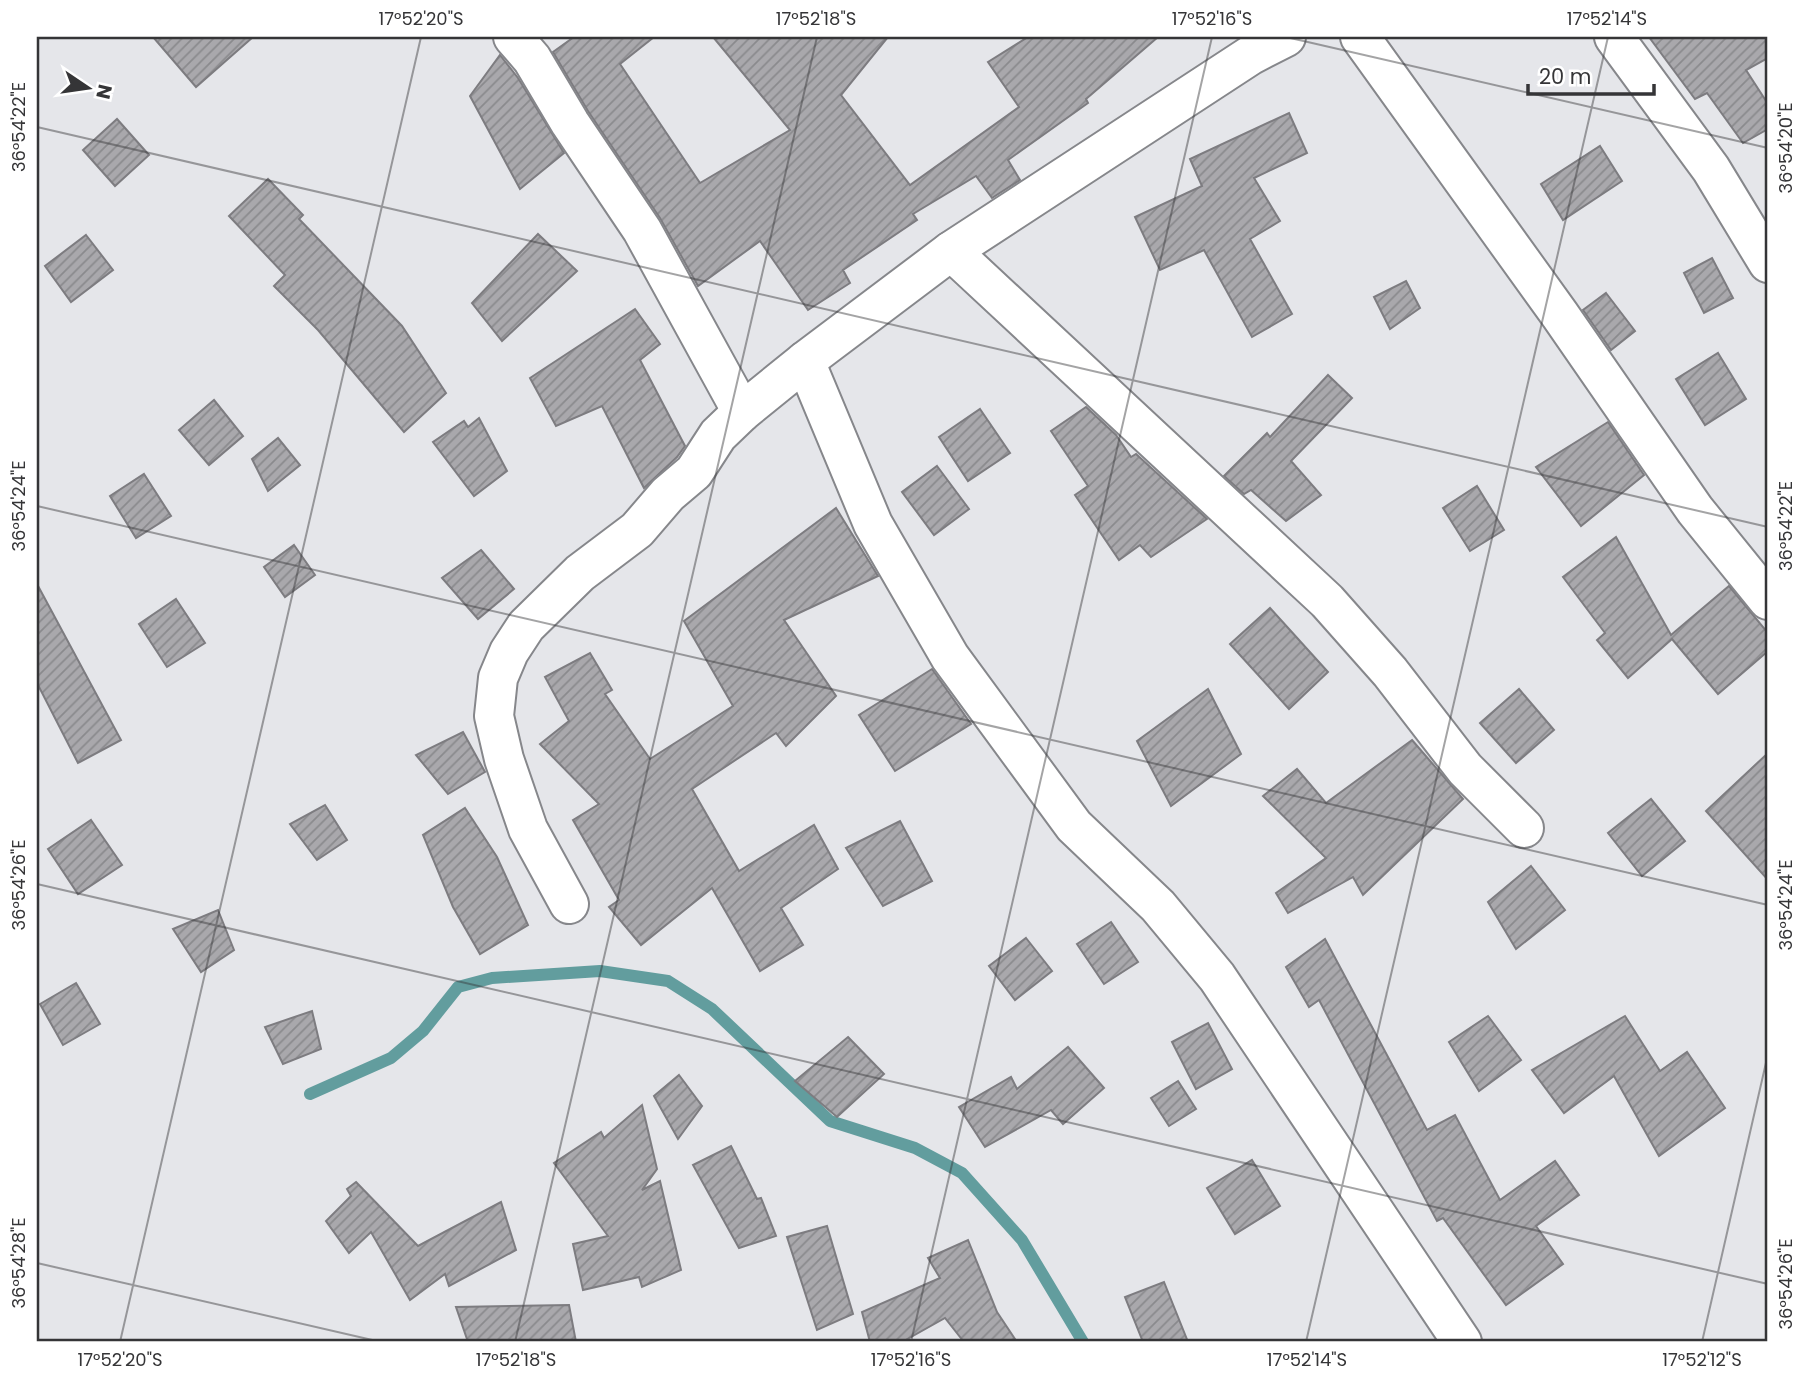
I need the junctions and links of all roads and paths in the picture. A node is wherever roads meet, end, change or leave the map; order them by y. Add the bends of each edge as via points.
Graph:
1 (513, 37) edge
2 (1286, 37) edge
3 (1360, 37) edge
4 (1614, 37) edge
5 (1244, 46) edge
6 (951, 251) junction
7 (1768, 263) edge
8 (805, 361) junction
9 (741, 412) junction
10 (1768, 600) edge
11 (1524, 828) dead end
12 (569, 904) dead end
13 (1462, 1342) edge

1 - 9 street via 532,59 642,230
2 - 5 street
3 - 10 street via 1695,510
4 - 7 street via 1711,169
5 - 6 street
6 - 8 street
6 - 11 street via 1327,601 1390,672 1465,769
8 - 9 street
8 - 13 street via 873,524 950,657 1074,826 1158,906 1217,977
9 - 12 street via 718,435 694,472 637,530 580,573 526,626 498,678 494,716 504,759 528,829

